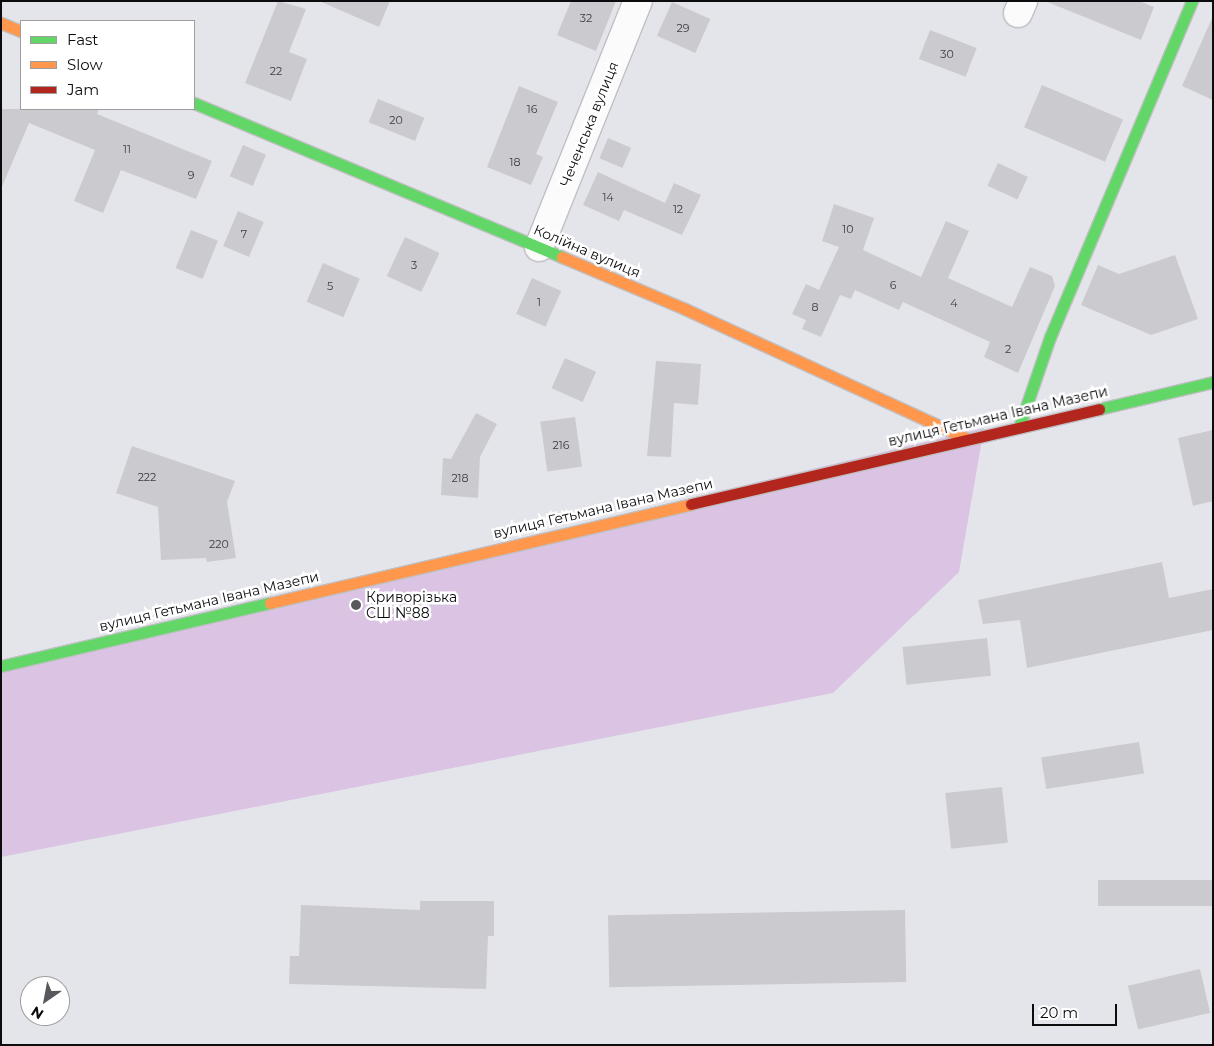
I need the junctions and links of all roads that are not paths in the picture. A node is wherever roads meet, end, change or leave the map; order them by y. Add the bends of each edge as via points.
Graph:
1 (638, 1) edge
2 (1192, 1) edge
3 (1, 23) edge
4 (20, 31) edge
5 (195, 103) edge
6 (539, 247) junction
7 (1213, 382) edge
8 (1019, 427) junction
9 (964, 438) junction
10 (1, 666) edge

1 - 6 street, Чеченська вулиця
2 - 8 street via 1050,337
3 - 4 street
5 - 6 street, Колійна вулиця
6 - 9 street, Колійна вулиця via 685,309
7 - 8 street, вулиця Гетьмана Івана Мазепи
8 - 9 street, вулиця Гетьмана Івана Мазепи
9 - 10 street, вулиця Гетьмана Івана Мазепи

